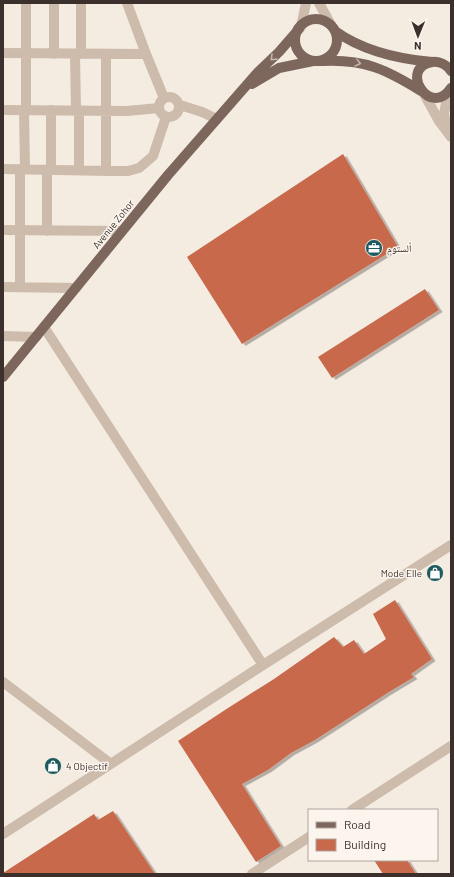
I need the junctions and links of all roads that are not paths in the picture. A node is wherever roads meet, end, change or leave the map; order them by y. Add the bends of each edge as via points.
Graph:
1 (26, 3) edge
2 (54, 3) edge
3 (80, 3) edge
4 (127, 3) edge
5 (306, 3) edge
6 (319, 3) edge
7 (300, 28) junction
8 (333, 28) junction
9 (3, 53) edge
10 (26, 54) junction
11 (54, 54) junction
12 (78, 54) junction
13 (106, 54) junction
14 (146, 54) junction
15 (317, 61) junction
16 (436, 62) junction
17 (451, 62) edge
18 (451, 71) edge
19 (244, 89) junction
20 (450, 90) edge
21 (422, 92) junction
22 (164, 98) junction
23 (180, 104) junction
24 (159, 108) junction
25 (3, 110) edge
26 (25, 110) junction
27 (51, 110) junction
28 (77, 111) junction
29 (106, 111) junction
30 (166, 117) junction
31 (217, 118) junction
32 (449, 135) edge
33 (3, 169) edge
34 (23, 169) junction
35 (49, 170) junction
36 (79, 170) junction
37 (106, 171) junction
38 (3, 230) edge
39 (20, 230) junction
40 (47, 231) junction
41 (122, 231) junction
42 (3, 287) edge
43 (20, 287) junction
44 (76, 288) junction
45 (44, 327) junction
46 (3, 336) edge
47 (36, 337) junction
48 (3, 377) edge
49 (451, 545) edge
50 (263, 665) junction
51 (3, 682) edge
52 (451, 746) edge
53 (111, 764) junction
54 (354, 809) edge
55 (3, 834) edge
56 (308, 838) edge
57 (252, 874) edge

1 - 10 street
2 - 11 street
3 - 12 street
4 - 14 street
5 - 7 street
6 - 8 street
7 - 8 main road via 308,21 318,20 327,22
7 - 15 main road via 296,37 298,49 306,59
7 -> 19 main road, Avenue Zohor
8 - 15 main road via 337,42 335,50 327,58
8 - 16 main road via 357,44 389,55
9 - 10 street
10 - 11 street
10 - 26 street
11 - 12 street
12 - 13 street
12 - 28 street
13 - 14 street
13 - 29 street
14 - 22 street
15 - 19 main road, Avenue Zohor via 279,68
15 -> 21 main road via 351,61 372,66 396,76
16 - 17 main road
16 - 18 main road via 446,65
16 - 21 main road via 424,66 418,74
19 - 31 main road, Avenue Zohor
20 - 21 main road via 441,97 433,98
20 - 32 street via 444,114
21 - 32 street
22 - 23 street via 175,98
22 - 24 street
23 - 30 street via 177,115
23 - 31 street
24 - 29 street
24 - 30 street via 161,114
25 - 26 street
26 - 27 street
26 - 34 street
27 - 28 street
27 - 35 street
28 - 29 street
28 - 36 street
29 - 37 street
30 - 37 street via 153,156 139,168
31 - 41 main road, Avenue Zohor
33 - 34 street
34 - 35 street
34 - 39 street
35 - 36 street
35 - 40 street
36 - 37 street
38 - 39 street
39 - 40 street
39 - 43 street
40 - 41 street
41 - 44 main road, Avenue Zohor
42 - 43 street
43 - 44 street
44 - 45 main road, Avenue Zohor
45 - 47 main road, Avenue Zohor
45 - 50 street
46 - 47 street
47 - 48 main road, Avenue Zohor
49 - 50 street
50 - 53 street
51 - 53 street
52 - 54 street
53 - 55 street
56 - 57 street

